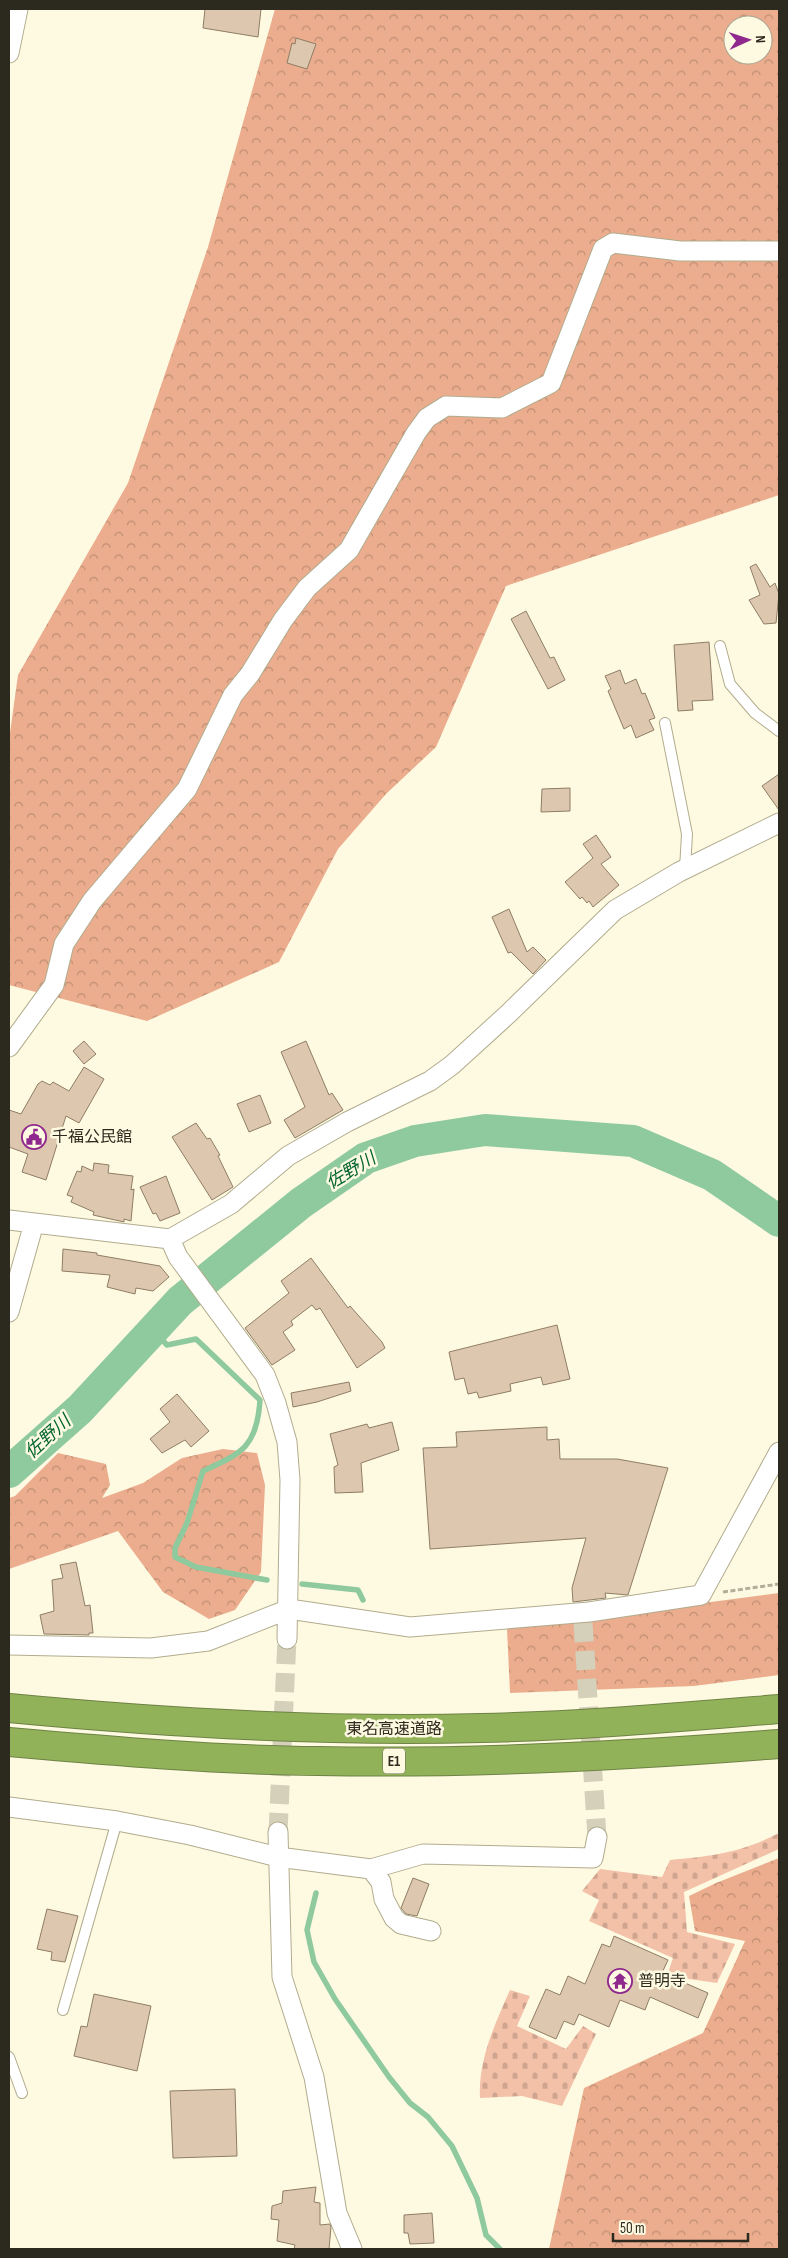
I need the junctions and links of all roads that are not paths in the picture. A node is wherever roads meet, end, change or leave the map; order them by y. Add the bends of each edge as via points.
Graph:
1 (18, 9) edge
2 (9, 53) edge
3 (779, 251) edge
4 (720, 646) dead end
5 (665, 723) dead end
6 (779, 731) edge
7 (779, 823) edge
8 (685, 869) junction
9 (9, 1047) edge
10 (9, 1220) edge
11 (34, 1223) junction
12 (170, 1239) junction
13 (9, 1312) edge
14 (779, 1452) edge
15 (289, 1609) junction
16 (287, 1639) tunnel mouth
17 (9, 1645) edge
18 (9, 1708) edge
19 (779, 1709) edge
20 (9, 1742) edge
21 (779, 1744) edge
22 (9, 1807) edge
23 (118, 1821) junction
24 (278, 1832) tunnel mouth
25 (597, 1837) tunnel mouth
26 (278, 1857) junction
27 (371, 1869) junction
28 (431, 1931) dead end
29 (63, 2010) dead end
30 (9, 2056) edge
31 (22, 2093) dead end
32 (352, 2249) edge

1 - 2 street
3 - 9 street via 680,251 613,243 603,249 551,383 502,408 446,406 427,418 349,550 307,588 233,695 187,789 92,901 64,944 54,985
4 - 6 lane via 730,684 755,713
5 - 8 lane via 687,834
7 - 8 street
8 - 12 street via 615,910 508,1014 430,1081 347,1122 288,1156 231,1204
10 - 11 street
11 - 12 street
11 - 13 street
12 - 15 street via 178,1257 265,1375 276,1403 287,1442 290,1480
14 - 15 street via 701,1595 586,1617 410,1627
15 - 16 street
15 - 17 street via 208,1641 170,1646
18 - 19 highway, 東名高速道路 / E1 via 124,1720 313,1729 482,1728
20 - 21 highway, 東名高速道路 / E1 via 159,1755 318,1762 666,1753
22 - 23 street
23 - 26 street
23 - 29 lane
24 - 26 street
25 - 27 street via 594,1858 423,1854
26 - 27 street
26 - 32 street via 282,1977 314,2077 336,2213
27 - 28 street via 381,1882 384,1899 394,1918 401,1924
30 - 31 lane

